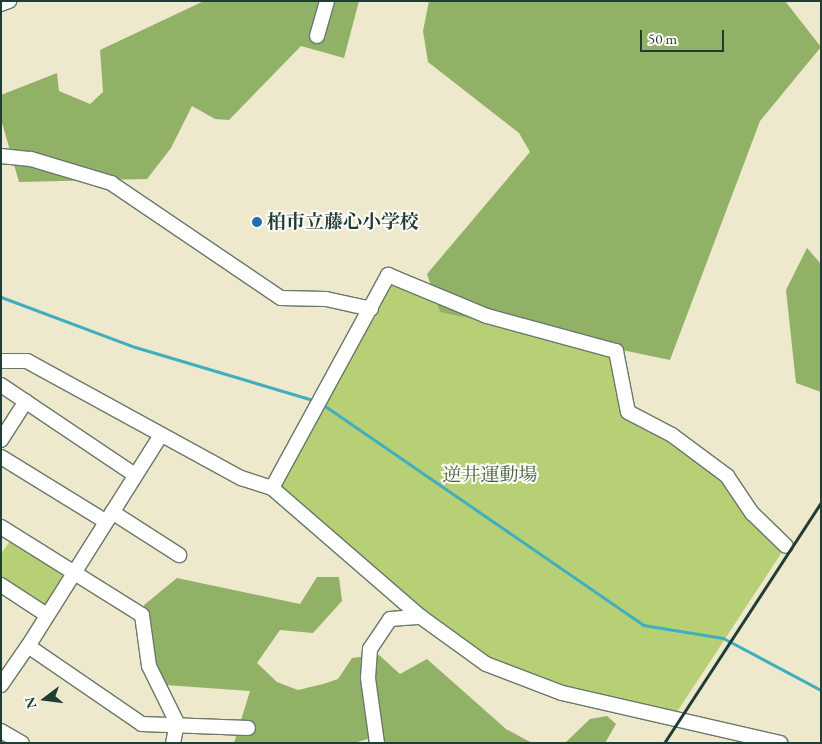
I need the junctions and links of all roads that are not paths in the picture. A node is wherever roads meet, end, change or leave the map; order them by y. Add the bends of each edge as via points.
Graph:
1 (9, 1) edge
2 (327, 1) edge
3 (1, 4) edge
4 (318, 36) dead end
5 (1, 156) edge
6 (371, 309) junction
7 (1, 361) edge
8 (1, 385) edge
9 (26, 401) junction
10 (161, 435) junction
11 (1, 440) edge
12 (1, 457) edge
13 (135, 475) junction
14 (272, 488) junction
15 (108, 517) junction
16 (1, 527) edge
17 (786, 546) dead end
18 (178, 555) dead end
19 (74, 572) junction
20 (1, 585) edge
21 (47, 615) junction
22 (421, 618) junction
23 (28, 646) junction
24 (1, 684) edge
25 (177, 724) junction
26 (248, 728) dead end
27 (1, 731) edge
28 (22, 743) edge
29 (173, 743) edge
30 (378, 743) edge
31 (780, 743) edge

1 - 3 street
2 - 4 street
5 - 6 street via 31,159 111,184 281,298 326,299
6 - 14 street
6 - 17 street via 388,275 487,316 616,351 628,412 672,435 727,476 752,513
7 - 10 street via 27,361
8 - 9 street
9 - 11 street
9 - 13 street
10 - 13 street
10 - 14 street via 242,478
12 - 15 street
13 - 15 street
14 - 22 street
15 - 18 street
15 - 19 street
16 - 19 street
19 - 21 street
19 - 25 street via 142,616 149,666
20 - 21 street
21 - 23 street
22 - 30 street via 390,619 370,649 368,678
22 - 31 street via 486,664 562,693
23 - 24 street
23 - 25 street via 142,724
25 - 26 street
25 - 29 street
27 - 28 street

